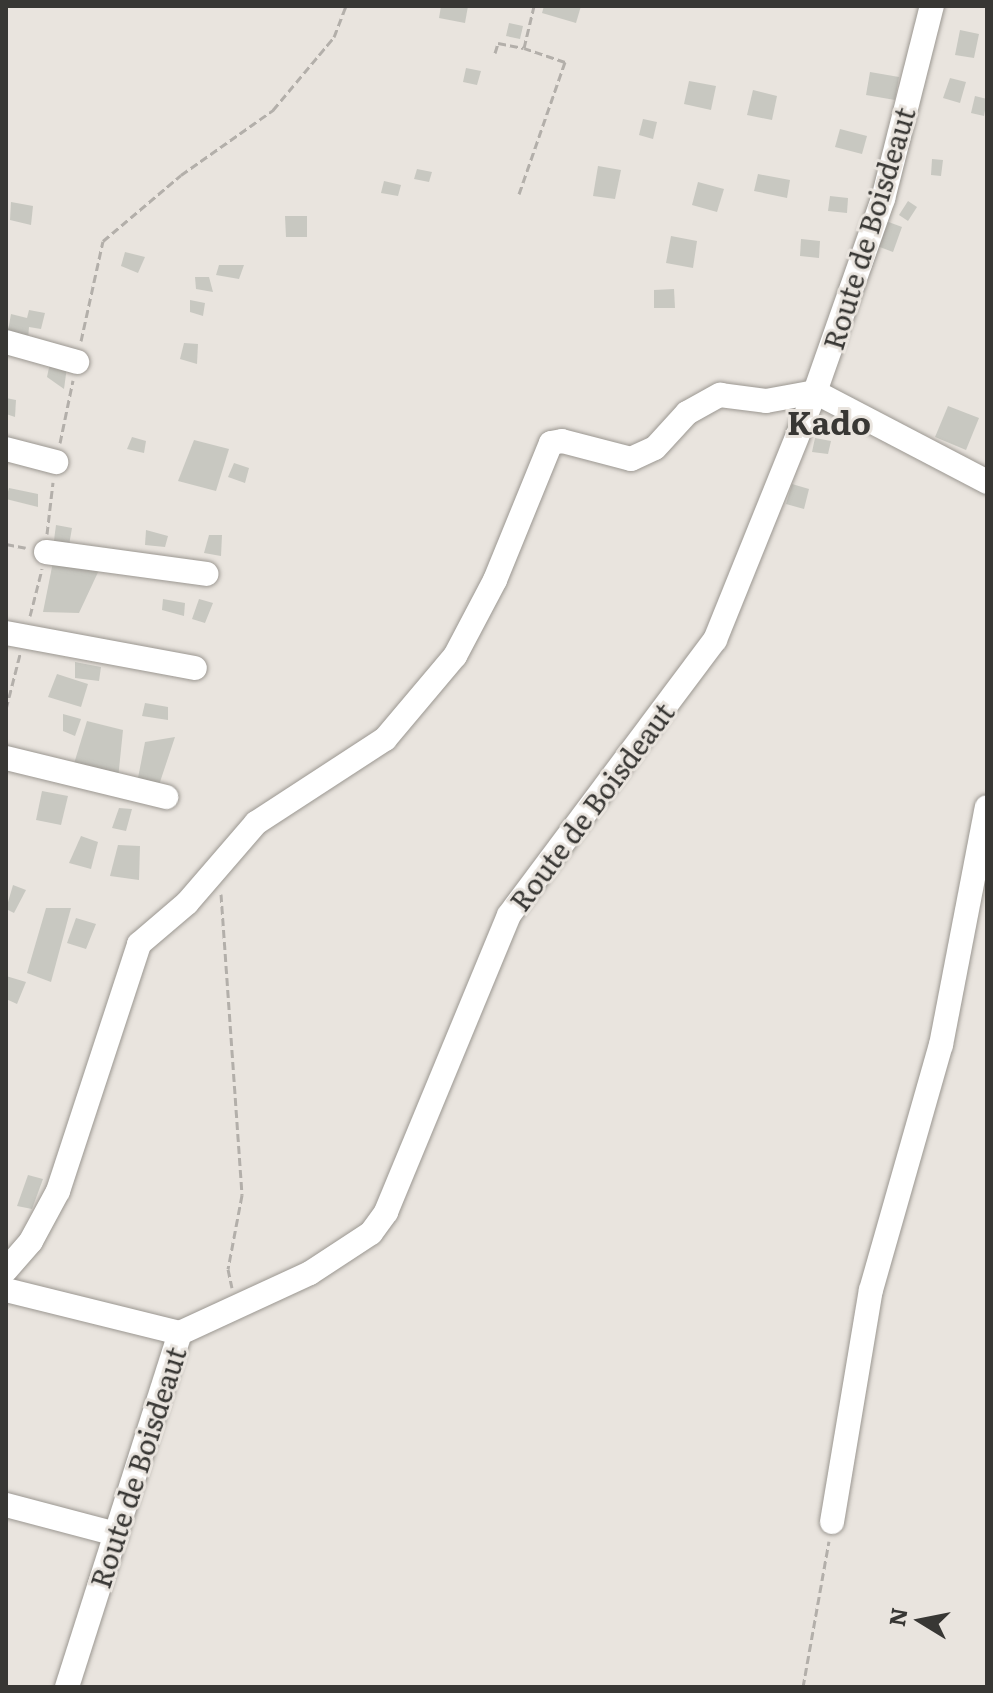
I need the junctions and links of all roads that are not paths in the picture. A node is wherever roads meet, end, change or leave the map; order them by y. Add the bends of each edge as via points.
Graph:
1 (932, 6) edge
2 (6, 342) edge
3 (77, 362) road end
4 (815, 392) junction
5 (6, 449) edge
6 (56, 462) road end
7 (987, 482) edge
8 (45, 549) road end
9 (206, 574) dead end
10 (19, 633) edge
11 (195, 668) dead end
12 (6, 758) edge
13 (166, 797) dead end
14 (987, 807) edge
15 (6, 1270) edge
16 (6, 1290) edge
17 (180, 1333) junction
18 (6, 1505) edge
19 (832, 1522) road end
20 (116, 1534) junction
21 (67, 1687) edge

1 - 4 street, Route de Boisdeaut via 883,199
2 - 3 street
4 - 7 street
4 - 15 street via 766,401 720,395 687,413 655,448 631,459 562,441 551,443 495,580 455,656 385,739 256,823 187,903 139,944 58,1191 31,1241
4 - 17 street, Route de Boisdeaut via 715,640 509,915 386,1212 371,1233 310,1273
5 - 6 street
8 - 9 street
10 - 11 street
12 - 13 street
14 - 19 street via 941,1045 871,1290
16 - 17 street
17 - 20 street, Route de Boisdeaut
18 - 20 street
20 - 21 street, Route de Boisdeaut

